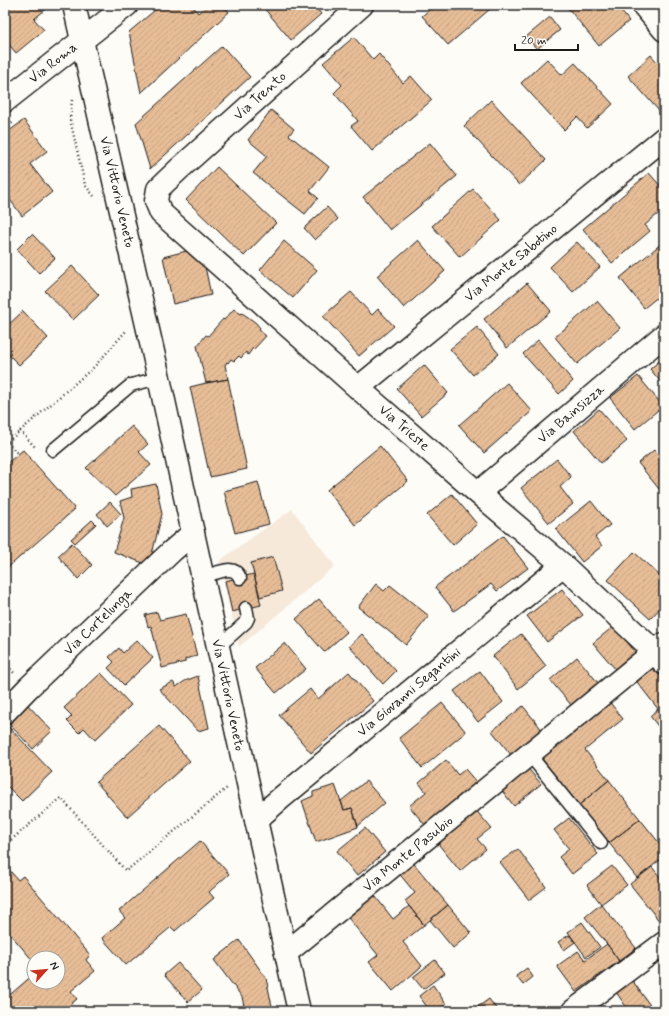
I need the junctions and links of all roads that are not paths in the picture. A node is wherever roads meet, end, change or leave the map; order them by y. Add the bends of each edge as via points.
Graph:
1 (127, 5) edge
2 (362, 5) edge
3 (643, 5) edge
4 (73, 7) edge
5 (664, 30) edge
6 (82, 40) junction
7 (5, 101) edge
8 (664, 138) edge
9 (158, 189) joint
10 (664, 335) edge
11 (159, 378) junction
12 (358, 388) junction
13 (53, 450) dead end
14 (478, 493) junction
15 (193, 533) junction
16 (563, 565) junction
17 (203, 577) junction
18 (240, 578) dead end
19 (246, 608) dead end
20 (218, 647) junction
21 (661, 653) edge
22 (5, 712) edge
23 (529, 754) junction
24 (256, 820) junction
25 (601, 843) dead end
26 (664, 943) edge
27 (286, 953) junction
28 (299, 1011) edge
29 (573, 1011) edge

1 - 6 street, Via Roma
2 - 9 street, Via Trento
3 - 5 street
4 - 6 street, Via Vittorio Veneto
6 - 7 street, Via Roma
6 - 11 street, Via Vittorio Veneto
8 - 12 street, Via Monte Sabotino
9 - 12 street, Via Trieste via 156,201 161,213
10 - 14 street, Via Bainsizza
11 - 13 lane via 132,385
11 - 15 street, Via Vittorio Veneto
12 - 14 street, Via Trieste
14 - 16 street, Via Trieste
15 - 17 street, Via Vittorio Veneto
15 - 22 street, Via Cortelunga
16 - 21 street, Via Trieste
16 - 24 street, Via Giovanni Segantini
17 - 18 lane via 230,570 238,573
17 - 20 street, Via Vittorio Veneto
19 - 20 lane via 246,622
20 - 24 street, Via Vittorio Veneto
21 - 23 street, Via Monte Pasubio
23 - 25 lane
23 - 27 street, Via Monte Pasubio
24 - 27 street, Via Vittorio Veneto
26 - 29 street
27 - 28 street, Via Vittorio Veneto

